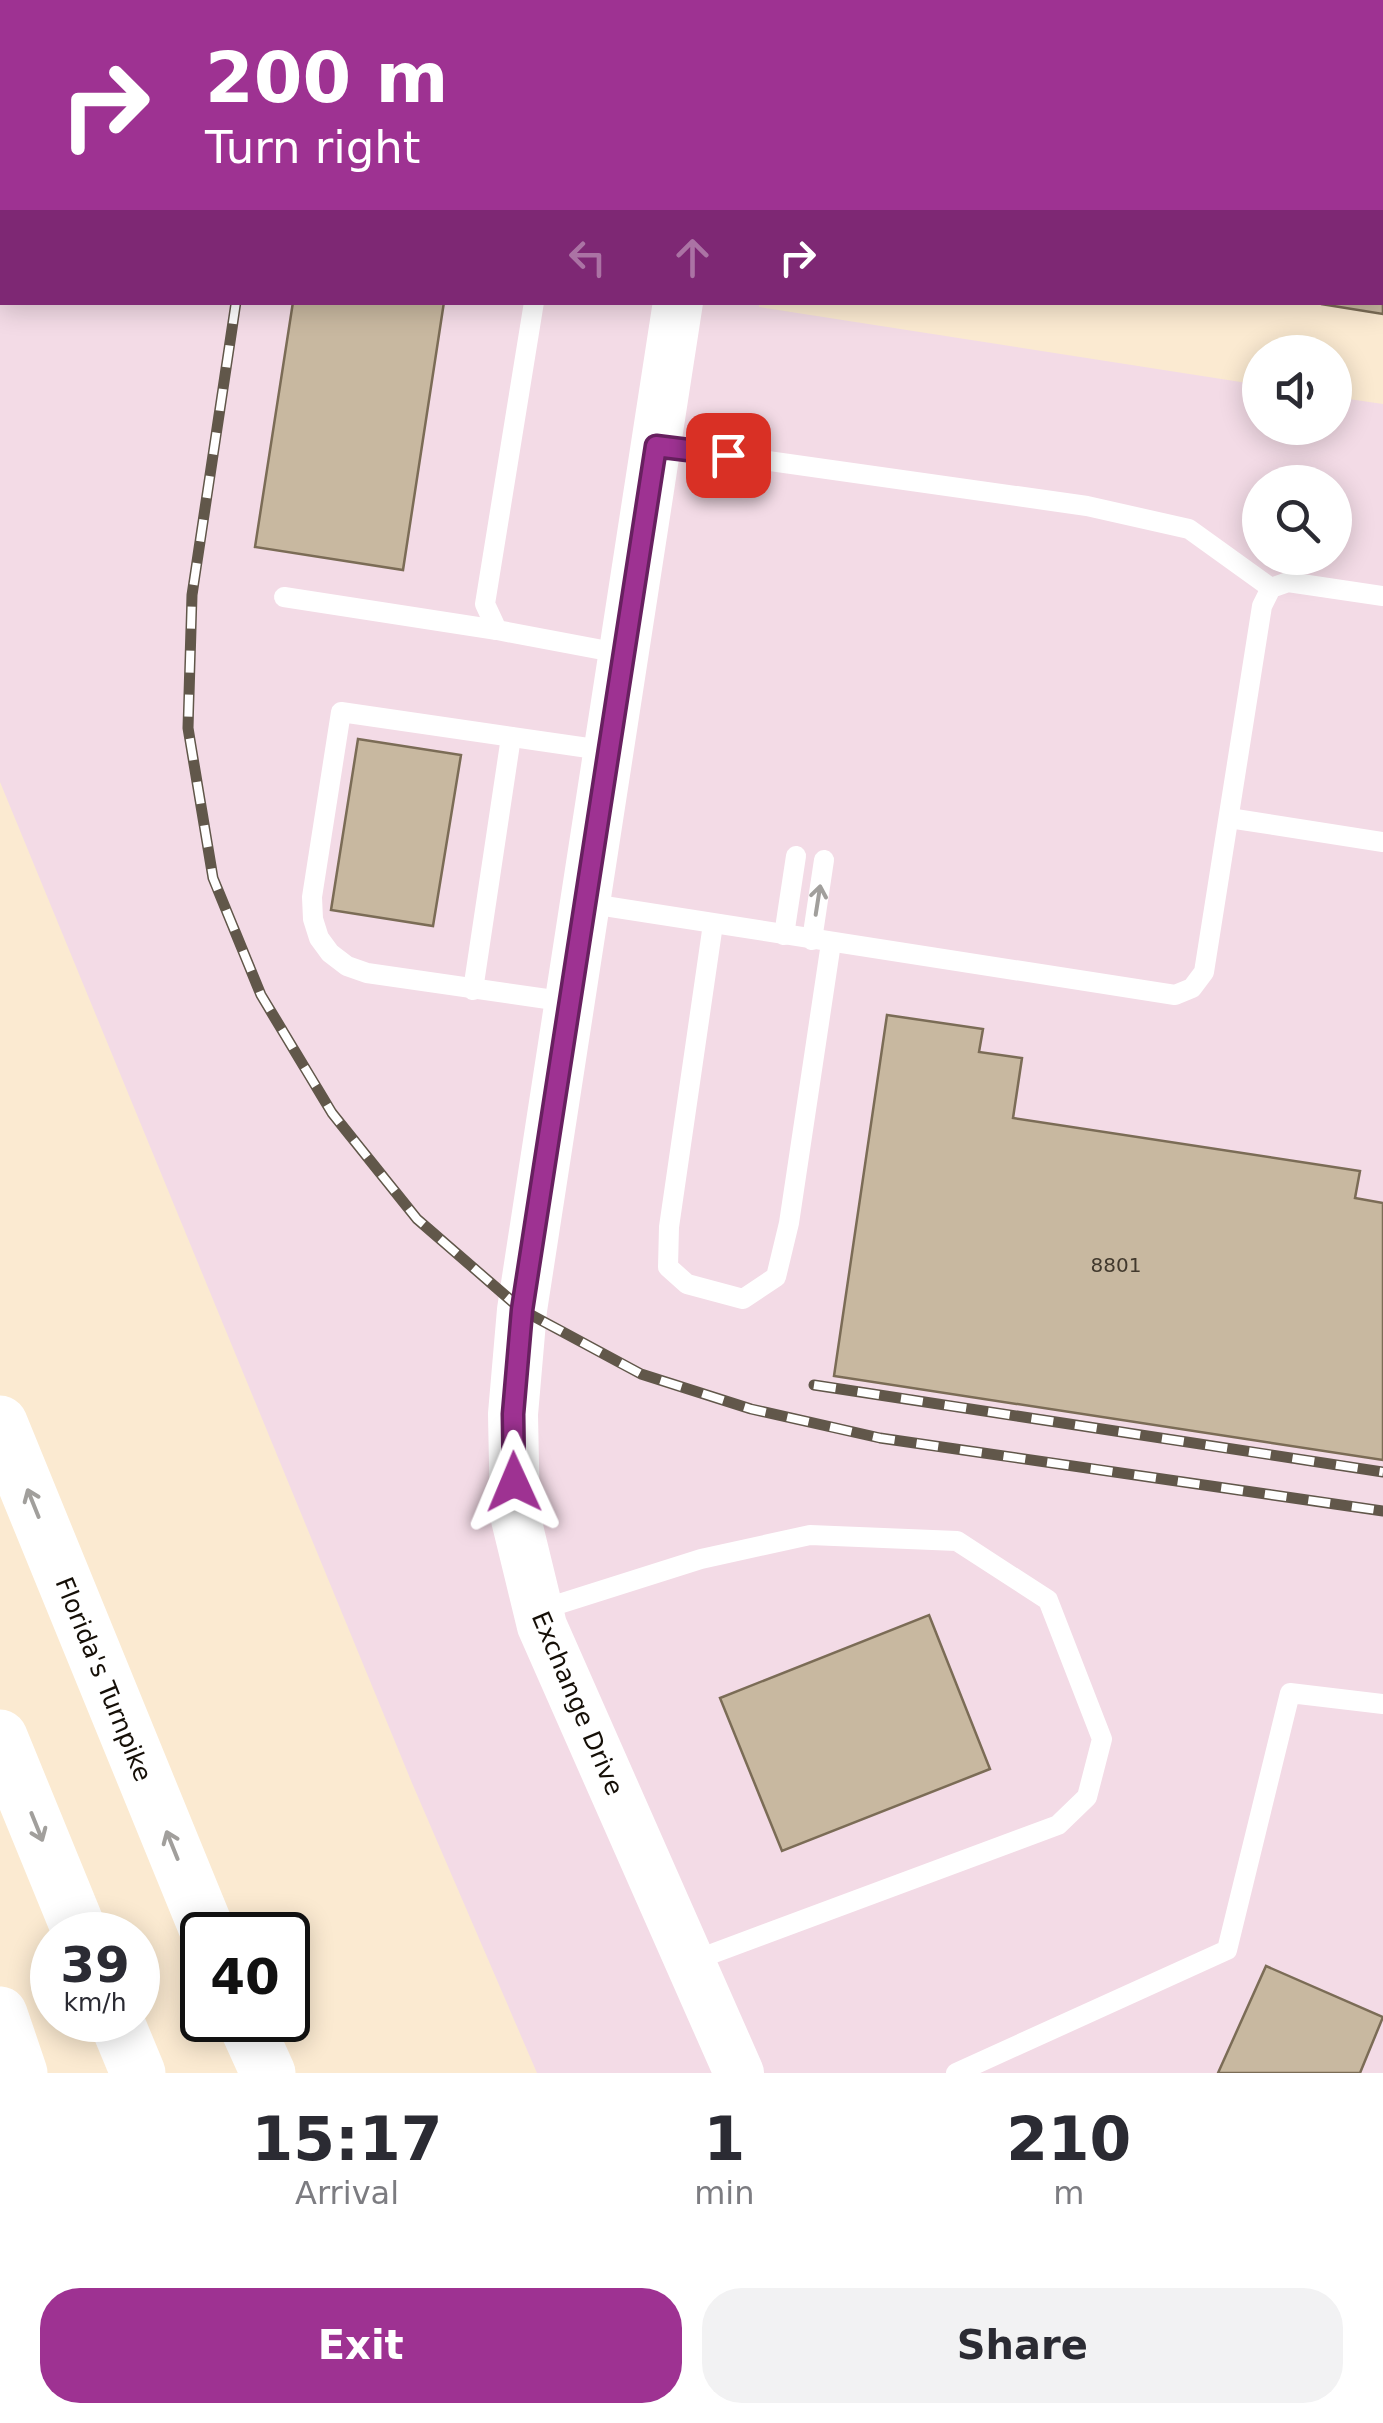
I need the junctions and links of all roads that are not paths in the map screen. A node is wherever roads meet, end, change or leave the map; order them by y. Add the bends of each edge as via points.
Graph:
1 (534, 305) edge
2 (678, 305) edge
3 (656, 446) junction
4 (1271, 588) junction
5 (1383, 596) edge
6 (284, 597) dead end
7 (496, 630) junction
8 (624, 654) junction
9 (510, 737) junction
10 (609, 751) junction
11 (1229, 818) junction
12 (1383, 842) edge
13 (796, 856) dead end
14 (824, 860) dead end
15 (585, 903) junction
16 (713, 924) junction
17 (784, 935) junction
18 (821, 941) junction
19 (473, 990) junction
20 (570, 1002) junction
21 (0, 1423) edge
22 (538, 1610) junction
23 (1383, 1704) edge
24 (0, 1737) edge
25 (72, 1912) edge
26 (200, 1912) edge
27 (690, 1962) junction
28 (0, 2014) edge
29 (125, 2042) edge
30 (254, 2042) edge
31 (20, 2073) edge
32 (138, 2073) edge
33 (268, 2073) edge
34 (739, 2073) edge
35 (956, 2073) edge

1 - 7 lane via 485,604
2 - 3 street, Exchange Drive
3 - 4 lane via 1087,506 1189,529
3 - 8 street, Exchange Drive
4 - 5 lane via 1288,582
4 - 11 lane via 1262,606
6 - 7 lane
7 - 8 lane
8 - 10 street, Exchange Drive
9 - 10 lane
9 - 19 lane
9 - 19 lane via 341,712 316,860 313,919 330,954 367,973
10 - 15 street, Exchange Drive
11 - 12 lane
11 - 18 lane via 1204,972 1192,988 1175,995
13 - 17 lane
18 -> 14 lane
15 - 16 lane
15 - 20 street, Exchange Drive
16 - 17 lane
16 - 18 lane via 668,1267 687,1284 744,1299 776,1278 788,1223
17 - 18 lane
19 - 20 lane
20 - 22 street, Exchange Drive via 522,1310 513,1414 514,1515
26 -> 21 highway, Florida's Turnpike
22 - 27 street, Exchange Drive
22 - 27 lane via 810,1535 957,1541 1048,1600 1102,1740 1087,1797 1058,1825
23 - 35 lane via 1290,1692 1228,1950
24 -> 25 highway
27 - 34 street, Exchange Drive
28 - 31 highway
29 - 32 highway
30 - 33 highway

